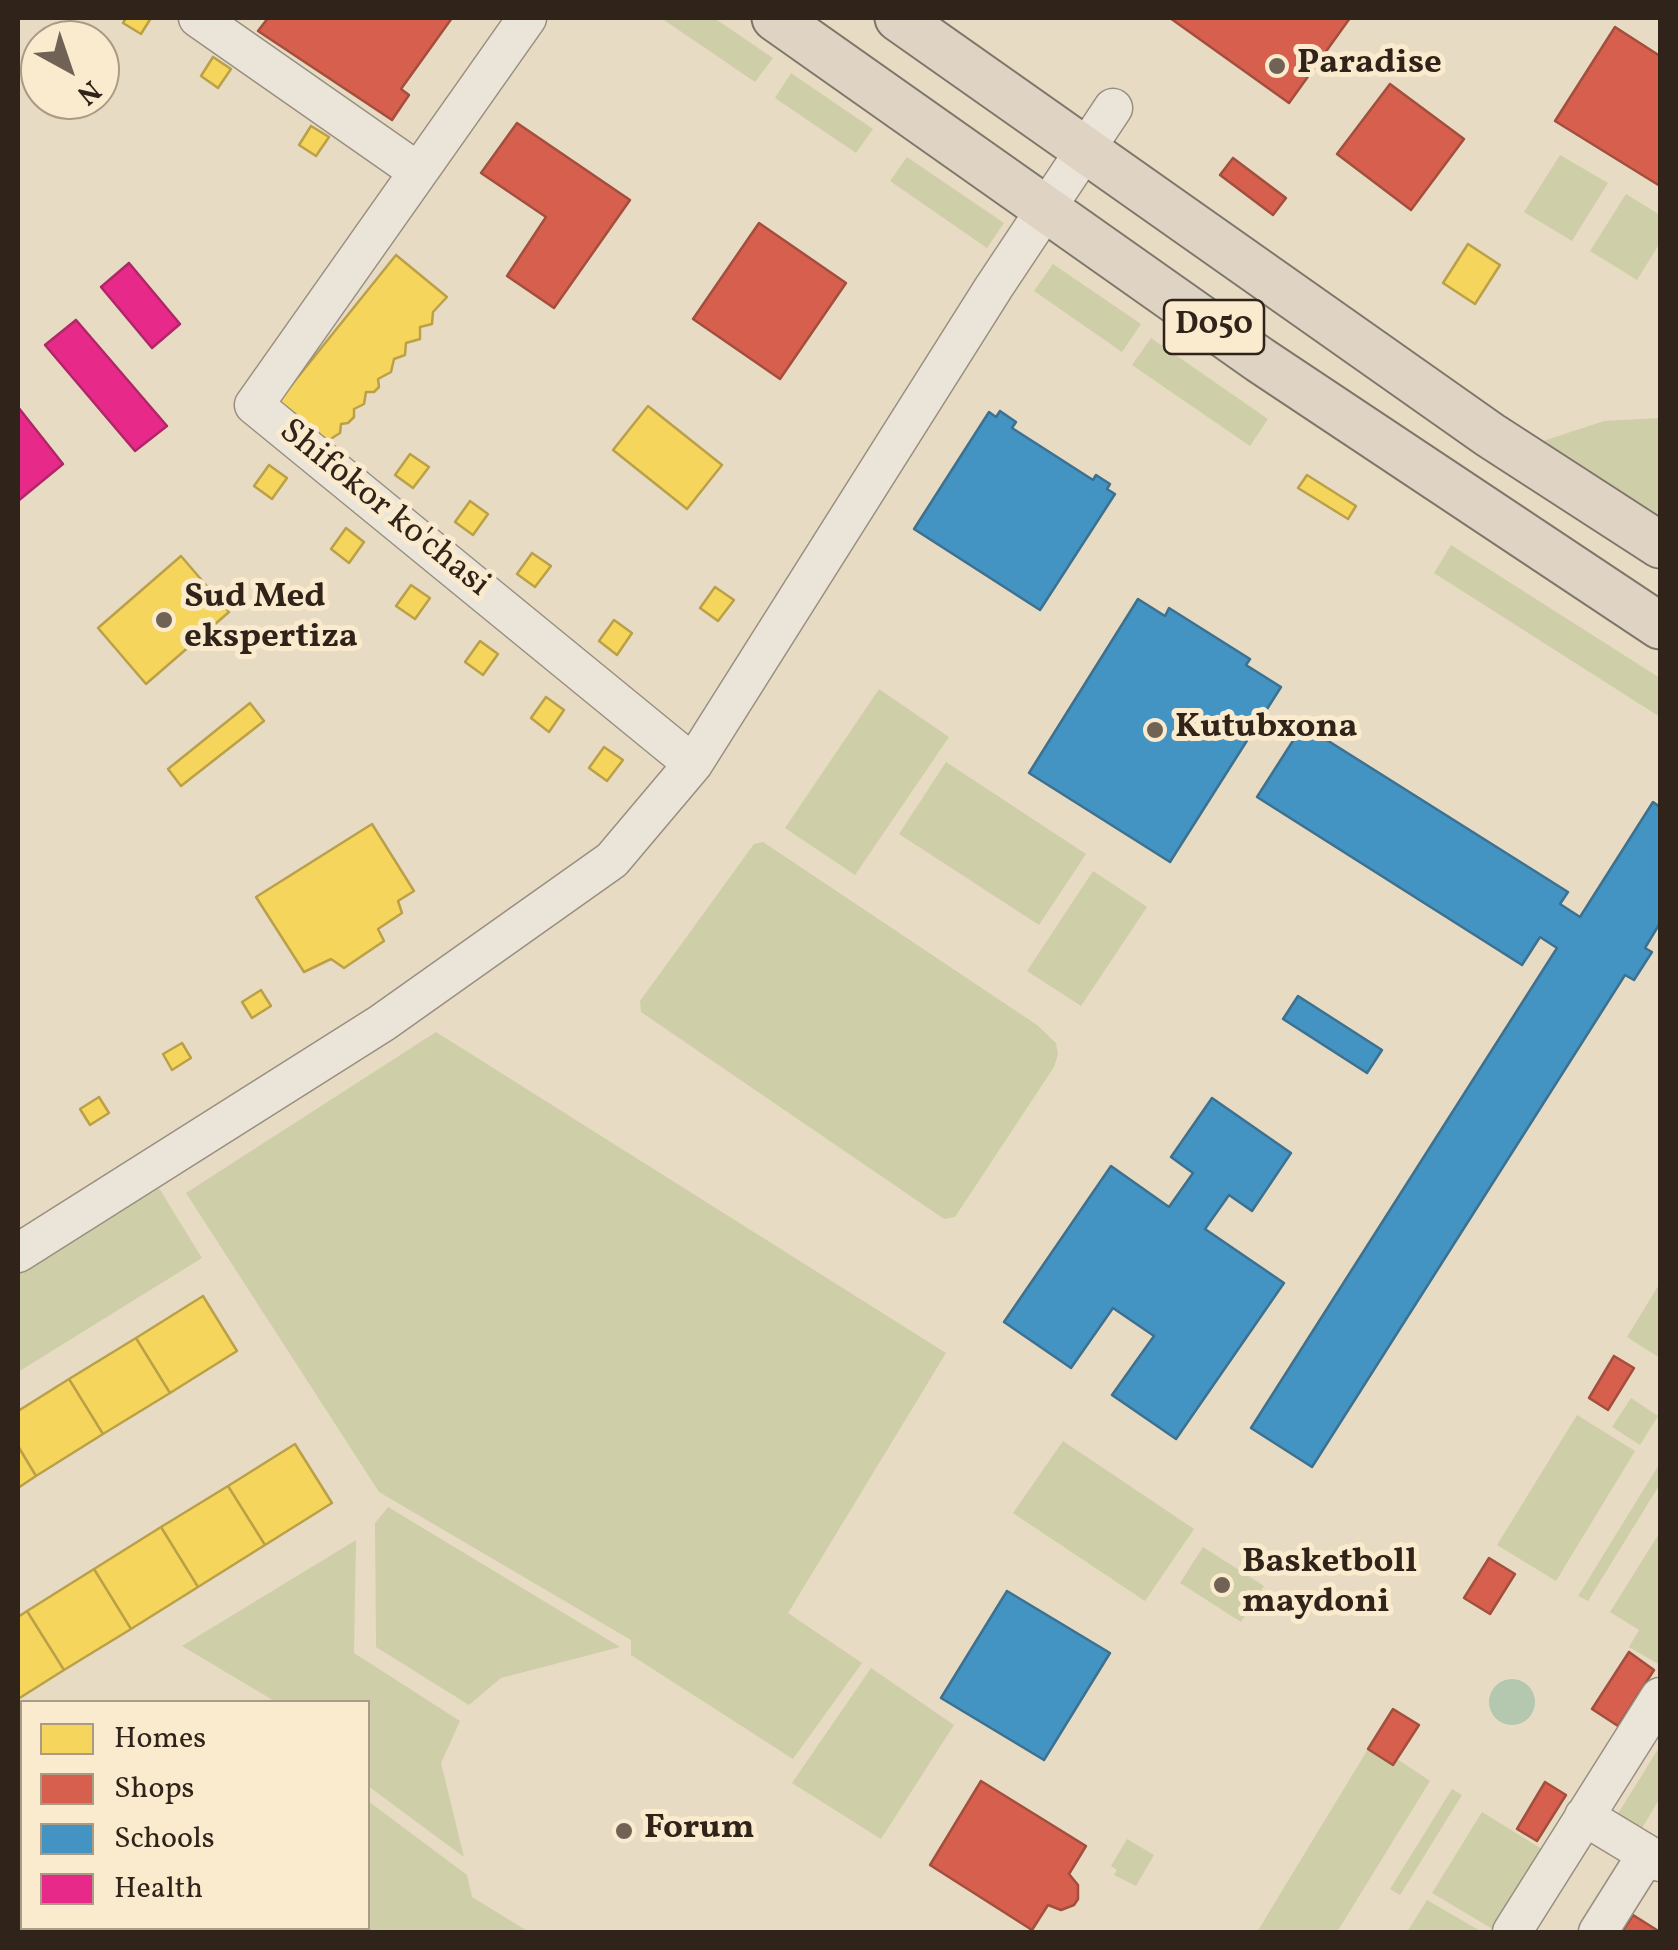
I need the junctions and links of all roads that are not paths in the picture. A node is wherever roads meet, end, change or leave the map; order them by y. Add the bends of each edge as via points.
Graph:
1 (198, 18) edge
2 (527, 18) edge
3 (775, 18) edge
4 (784, 18) edge
5 (814, 18) edge
6 (898, 18) edge
7 (1114, 108) dead end
8 (1086, 151) junction
9 (417, 171) junction
10 (1046, 208) junction
11 (1660, 545) edge
12 (1660, 626) edge
13 (693, 764) junction
14 (18, 1253) edge
15 (1660, 1697) edge
16 (1584, 1816) junction
17 (1654, 1858) edge
18 (1512, 1932) edge
19 (1598, 1932) edge

1 - 9 street
2 - 9 street, Shifokor ko'chasi
3 - 10 main road, D050
4 - 5 main road
6 - 8 main road, D050
7 - 8 street
8 - 10 street
8 - 11 main road, D050 via 1490,435
9 - 13 street, Shifokor ko'chasi via 254,405
10 - 12 main road, D050 via 1260,360
10 - 13 street
13 - 14 street via 612,860 382,1023
15 - 16 street
16 - 17 street
16 - 18 street
17 - 19 street

